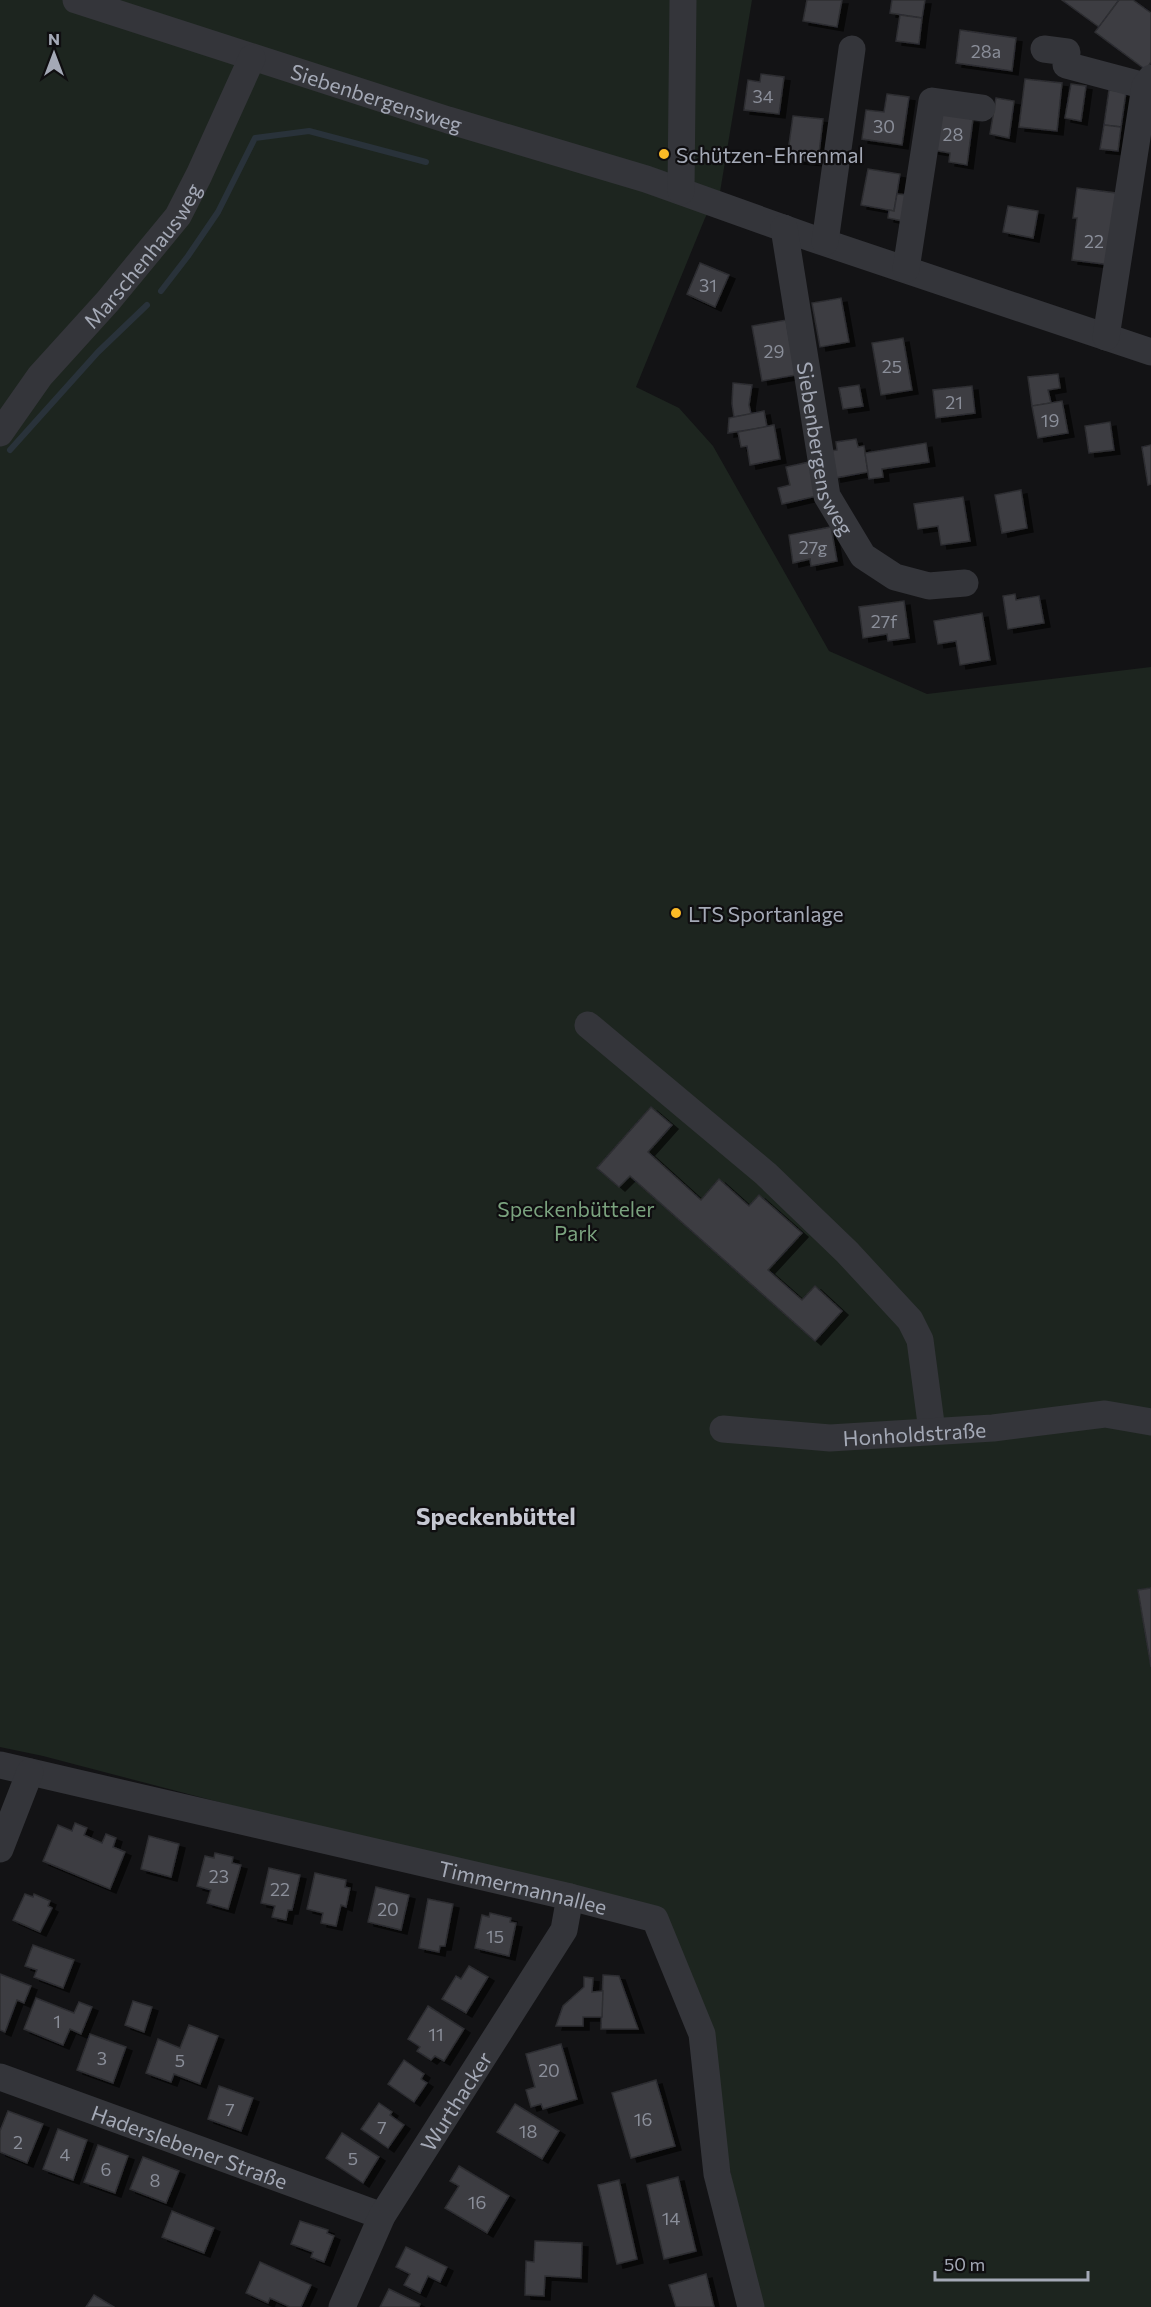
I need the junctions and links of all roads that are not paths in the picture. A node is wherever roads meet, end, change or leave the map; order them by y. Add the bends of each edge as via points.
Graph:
1 (75, 0) edge
2 (683, 0) edge
3 (852, 49) dead end
4 (1044, 49) dead end
5 (252, 58) junction
6 (1148, 82) edge
7 (982, 108) dead end
8 (681, 191) junction
9 (784, 228) junction
10 (825, 242) junction
11 (906, 269) junction
12 (1106, 337) junction
13 (1151, 352) edge
14 (0, 433) edge
15 (965, 583) dead end
16 (588, 1025) dead end
17 (1151, 1422) edge
18 (723, 1429) dead end
19 (932, 1431) junction
20 (0, 1765) edge
21 (30, 1772) junction
22 (0, 1849) edge
23 (570, 1897) junction
24 (0, 2077) edge
25 (382, 2216) junction
26 (342, 2307) edge
27 (751, 2307) edge

1 - 5 street, Siebenbergensweg
2 - 8 street
3 - 10 street
4 - 6 street via 1067,52 1066,65
5 - 8 street, Siebenbergensweg
5 - 14 street, Marschenhausweg via 178,216 40,376
6 - 12 street
7 - 11 street via 932,101
8 - 9 street, Siebenbergensweg
9 - 10 street, Siebenbergensweg
9 - 15 street, Siebenbergensweg via 827,496 863,556 895,577 929,586
10 - 11 street, Siebenbergensweg
11 - 12 street, Siebenbergensweg
12 - 13 street, Siebenbergensweg
16 - 19 street via 766,1174 910,1320 920,1340
17 - 19 street, Honholdstraße via 1105,1414
18 - 19 street, Honholdstraße via 831,1437
20 - 21 street, Timmermannallee
21 - 22 street
21 - 23 street, Timmermannallee
23 - 25 street, Wurthacker via 564,1930
23 - 27 street, Timmermannallee via 655,1919 702,2034 717,2174
24 - 25 street, Haderslebener Straße
25 - 26 street, Wurthacker

